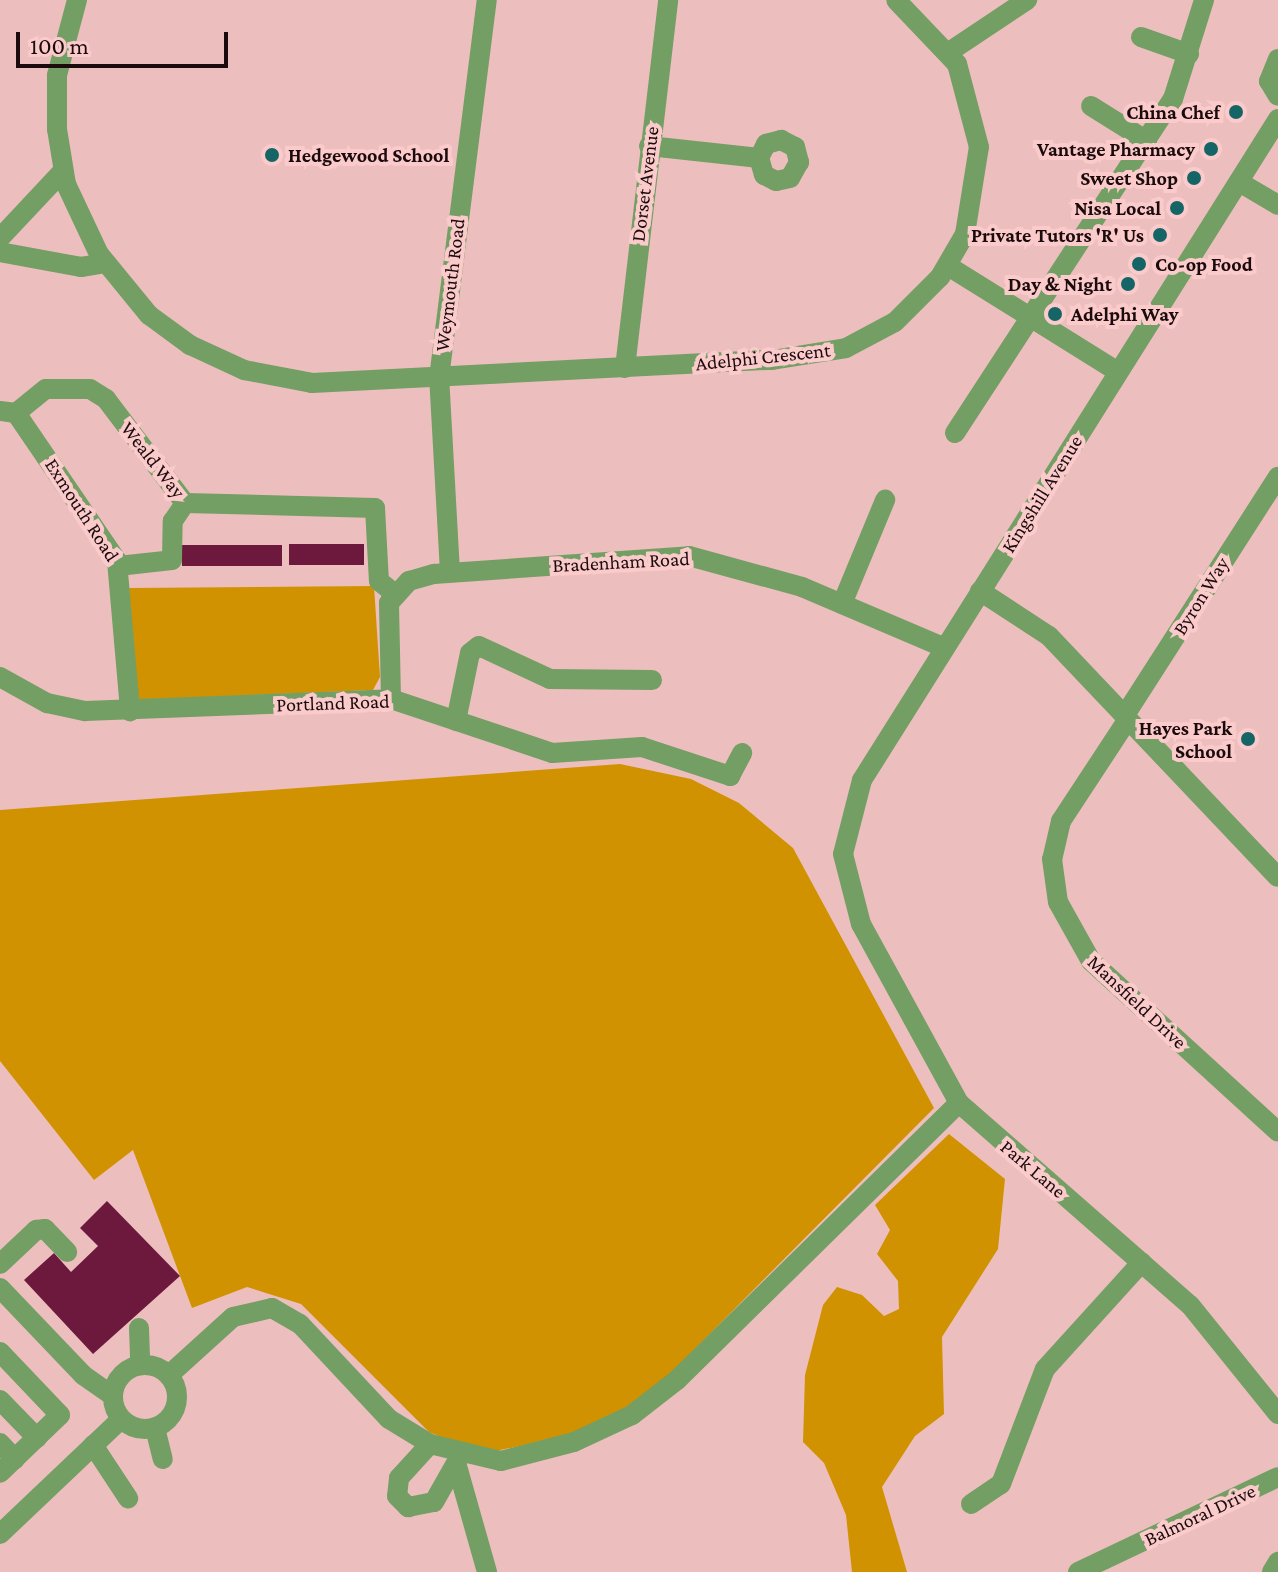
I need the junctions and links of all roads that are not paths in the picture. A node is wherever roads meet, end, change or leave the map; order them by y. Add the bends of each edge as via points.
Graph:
1 (77, 0) edge
2 (487, 0) edge
3 (668, 0) edge
4 (896, 0) edge
5 (1027, 0) edge
6 (1204, 0) edge
7 (1141, 37) dead end
8 (949, 52) junction
9 (1189, 54) junction
10 (1278, 59) edge
11 (1278, 96) edge
12 (1091, 106) dead end
13 (1278, 119) edge
14 (1150, 135) junction
15 (649, 146) junction
16 (759, 158) dead end
17 (62, 172) junction
18 (1239, 182) junction
19 (1278, 205) edge
20 (0, 238) edge
21 (0, 252) edge
22 (105, 263) junction
23 (948, 266) junction
24 (1034, 318) junction
25 (625, 368) junction
26 (1118, 372) junction
27 (439, 378) junction
28 (8, 412) edge
29 (955, 433) dead end
30 (1278, 477) edge
31 (885, 500) dead end
32 (185, 503) junction
33 (118, 566) junction
34 (450, 572) junction
35 (980, 591) junction
36 (394, 593) junction
37 (842, 604) junction
38 (945, 648) junction
39 (0, 677) edge
40 (652, 680) dead end
41 (391, 699) junction
42 (130, 711) junction
43 (1126, 717) junction
44 (456, 721) junction
45 (742, 753) dead end
46 (1278, 877) edge
47 (846, 882) joint
48 (959, 1103) junction
49 (1278, 1132) edge
50 (67, 1252) dead end
51 (1142, 1262) junction
52 (0, 1264) edge
53 (0, 1288) edge
54 (139, 1328) dead end
55 (0, 1352) edge
56 (140, 1365) junction
57 (169, 1375) junction
58 (112, 1395) junction
59 (0, 1400) edge
60 (1278, 1414) edge
61 (121, 1419) junction
62 (155, 1428) junction
63 (37, 1438) junction
64 (0, 1443) edge
65 (430, 1444) junction
66 (93, 1445) junction
67 (15, 1459) junction
68 (163, 1459) dead end
69 (459, 1460) junction
70 (0, 1473) edge
71 (1278, 1477) edge
72 (128, 1498) dead end
73 (971, 1504) dead end
74 (0, 1534) edge
75 (1278, 1562) edge
76 (487, 1572) edge
77 (1078, 1572) edge
78 (1272, 1572) edge

1 - 17 street via 57,75
2 - 27 street, Weymouth Road via 463,128
3 - 15 street, Dorset Avenue
4 - 8 street, Adelphi Crescent
5 - 8 street
6 - 9 street via 1191,23
7 - 9 street
8 - 23 street, Adelphi Crescent via 970,93 979,147 971,218
9 - 14 street via 1184,80
10 - 11 street via 1269,81
12 - 14 street
13 - 18 street, Kingshill Avenue
14 - 24 street
15 - 16 street
15 - 25 street, Dorset Avenue
17 - 20 street
17 - 22 street, Adelphi Crescent
18 - 19 street
18 - 26 street, Kingshill Avenue
21 - 22 street via 81,267
22 - 27 street, Adelphi Crescent via 160,324 235,367 312,383
23 - 24 street
23 - 25 street, Adelphi Crescent via 895,322 846,348 772,360
24 - 26 street
24 - 29 street
25 - 27 street, Adelphi Crescent
26 - 35 street, Kingshill Avenue
27 - 34 street, Weymouth Road
28 - 32 street, Weald Way via 46,389 99,394
28 - 33 street, Exmouth Road
30 - 43 street, Byron Way
31 - 37 street
32 - 33 street via 173,521 172,560
32 - 36 street, Weald Way via 375,508 379,581
33 - 42 street, Exmouth Road
34 - 36 street, Bradenham Road via 416,577
34 - 37 street, Bradenham Road via 689,556
35 - 38 street, Kingshill Avenue
35 - 43 street via 1041,629
36 - 41 street via 386,615
37 - 38 street, Bradenham Road
38 - 47 street, Kingshill Avenue via 854,797 843,839
39 - 42 street, Portland Road via 61,708
40 - 44 street via 550,679 483,646 470,653 471,675
41 - 42 street, Portland Road
41 - 44 street, Portland Road
43 - 46 street
43 - 49 street, Mansfield Drive via 1061,821 1052,859 1058,902 1091,961
44 - 45 street, Portland Road via 541,751 642,747 730,776
47 - 48 street, Park Lane
48 - 51 street, Park Lane
48 - 69 street via 646,1406 526,1456
50 - 52 street via 45,1229 36,1230
51 - 60 street, Park Lane via 1209,1324
51 - 73 street via 1045,1369 1001,1484
53 - 58 street via 83,1375
54 - 56 street
55 - 63 street via 60,1415
56 - 57 street
56 - 58 street via 124,1372
57 - 62 street via 176,1405
57 - 65 street via 233,1317 272,1308 300,1324 389,1419
58 - 61 street
59 - 63 street
61 - 62 street
61 - 66 street
62 - 68 street
63 - 67 street
64 - 67 street
65 - 69 street
65 - 69 street via 399,1478 402,1504 434,1502
66 - 72 street
66 - 74 street
67 - 70 street
69 - 76 street
71 - 77 street, Balmoral Drive
75 - 78 street

